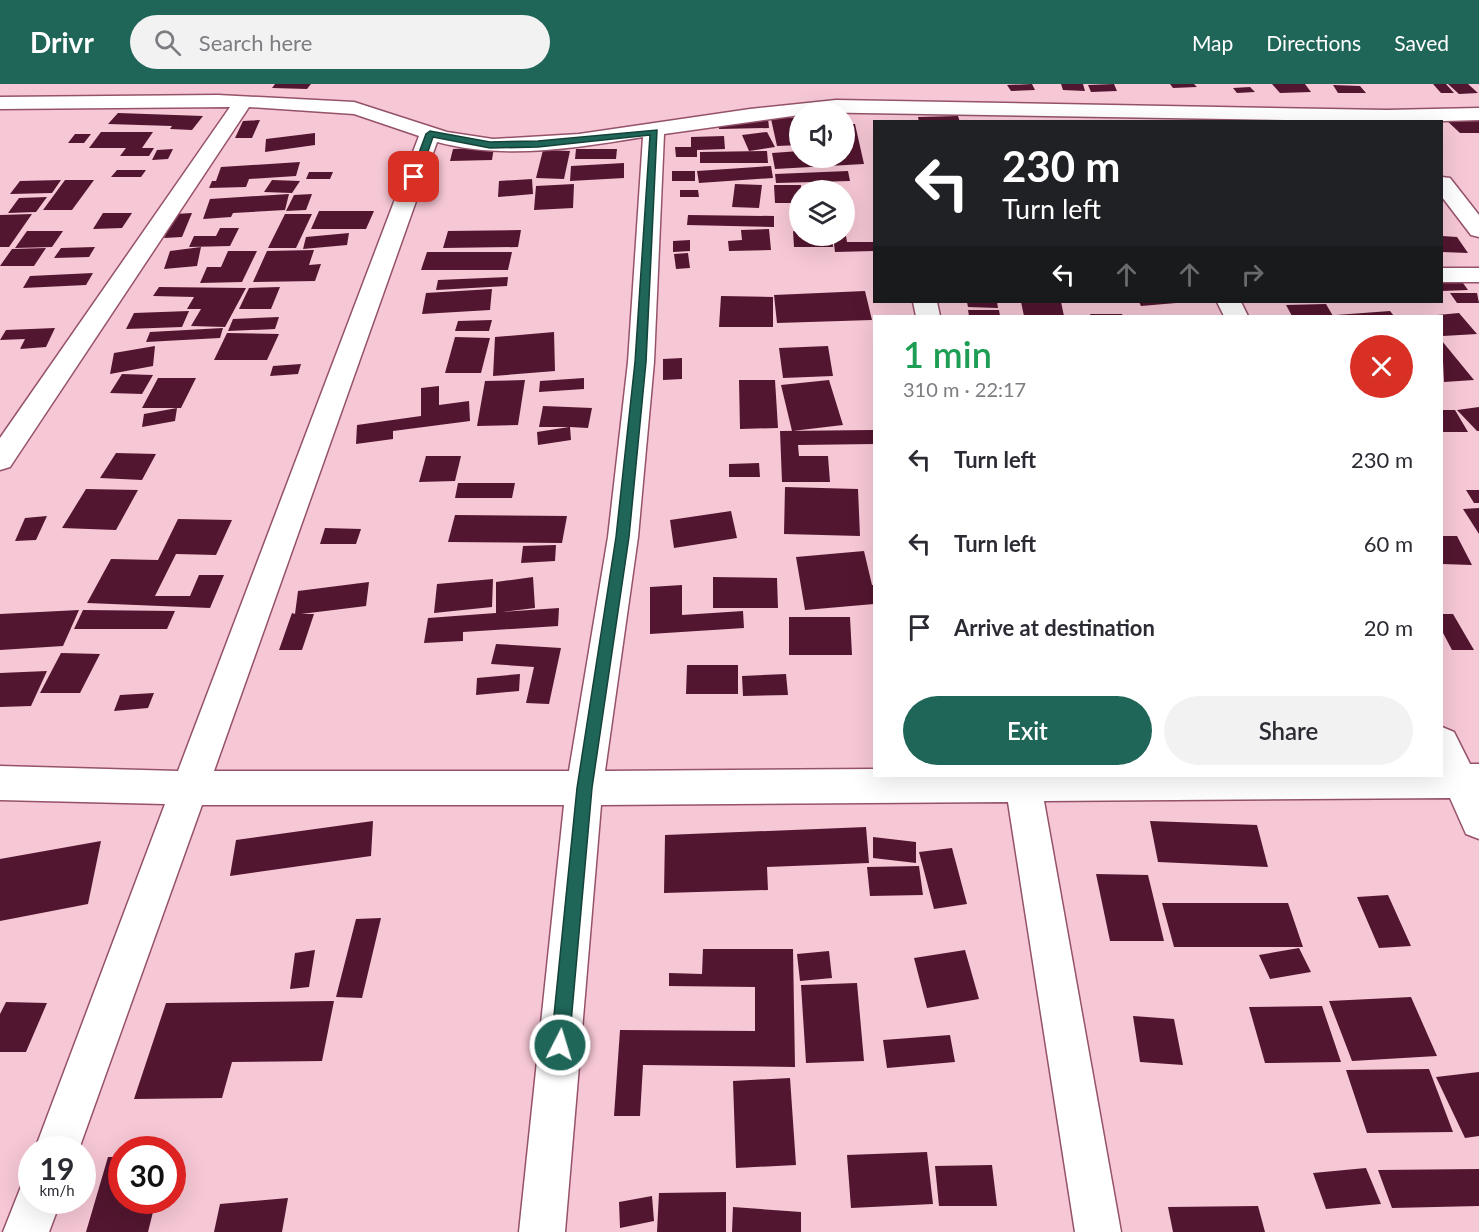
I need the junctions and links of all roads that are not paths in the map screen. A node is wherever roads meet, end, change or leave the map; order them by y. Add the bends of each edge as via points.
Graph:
1 (26, 84) edge
2 (890, 84) edge
3 (243, 102) junction
4 (4, 104) edge
5 (895, 114) edge
6 (1479, 114) edge
7 (1140, 116) edge
8 (1390, 118) edge
9 (654, 132) junction
10 (430, 134) junction
11 (1443, 184) edge
12 (1479, 230) edge
13 (1443, 275) edge
14 (1479, 275) edge
15 (0, 460) edge
16 (1443, 744) edge
17 (1023, 780) edge
18 (1469, 781) edge
19 (0, 783) edge
20 (191, 788) junction
21 (584, 788) junction
22 (1479, 821) edge
23 (62, 1136) edge
24 (33, 1214) edge
25 (26, 1232) edge
26 (542, 1232) edge
27 (1098, 1232) edge

1 - 4 street
2 - 5 street
3 - 4 street
3 - 10 street via 353,107
3 - 15 street
5 - 7 street
5 - 9 street via 805,108
6 - 8 street
7 - 8 street
9 - 10 street via 490,145
9 - 21 street via 641,362 623,537
10 - 20 street
11 - 12 street
13 - 14 street
16 - 18 street
17 - 18 street
17 - 21 street
17 - 27 street
18 - 22 street
19 - 20 street
20 - 21 street
20 - 23 street
21 - 26 street
24 - 25 street

